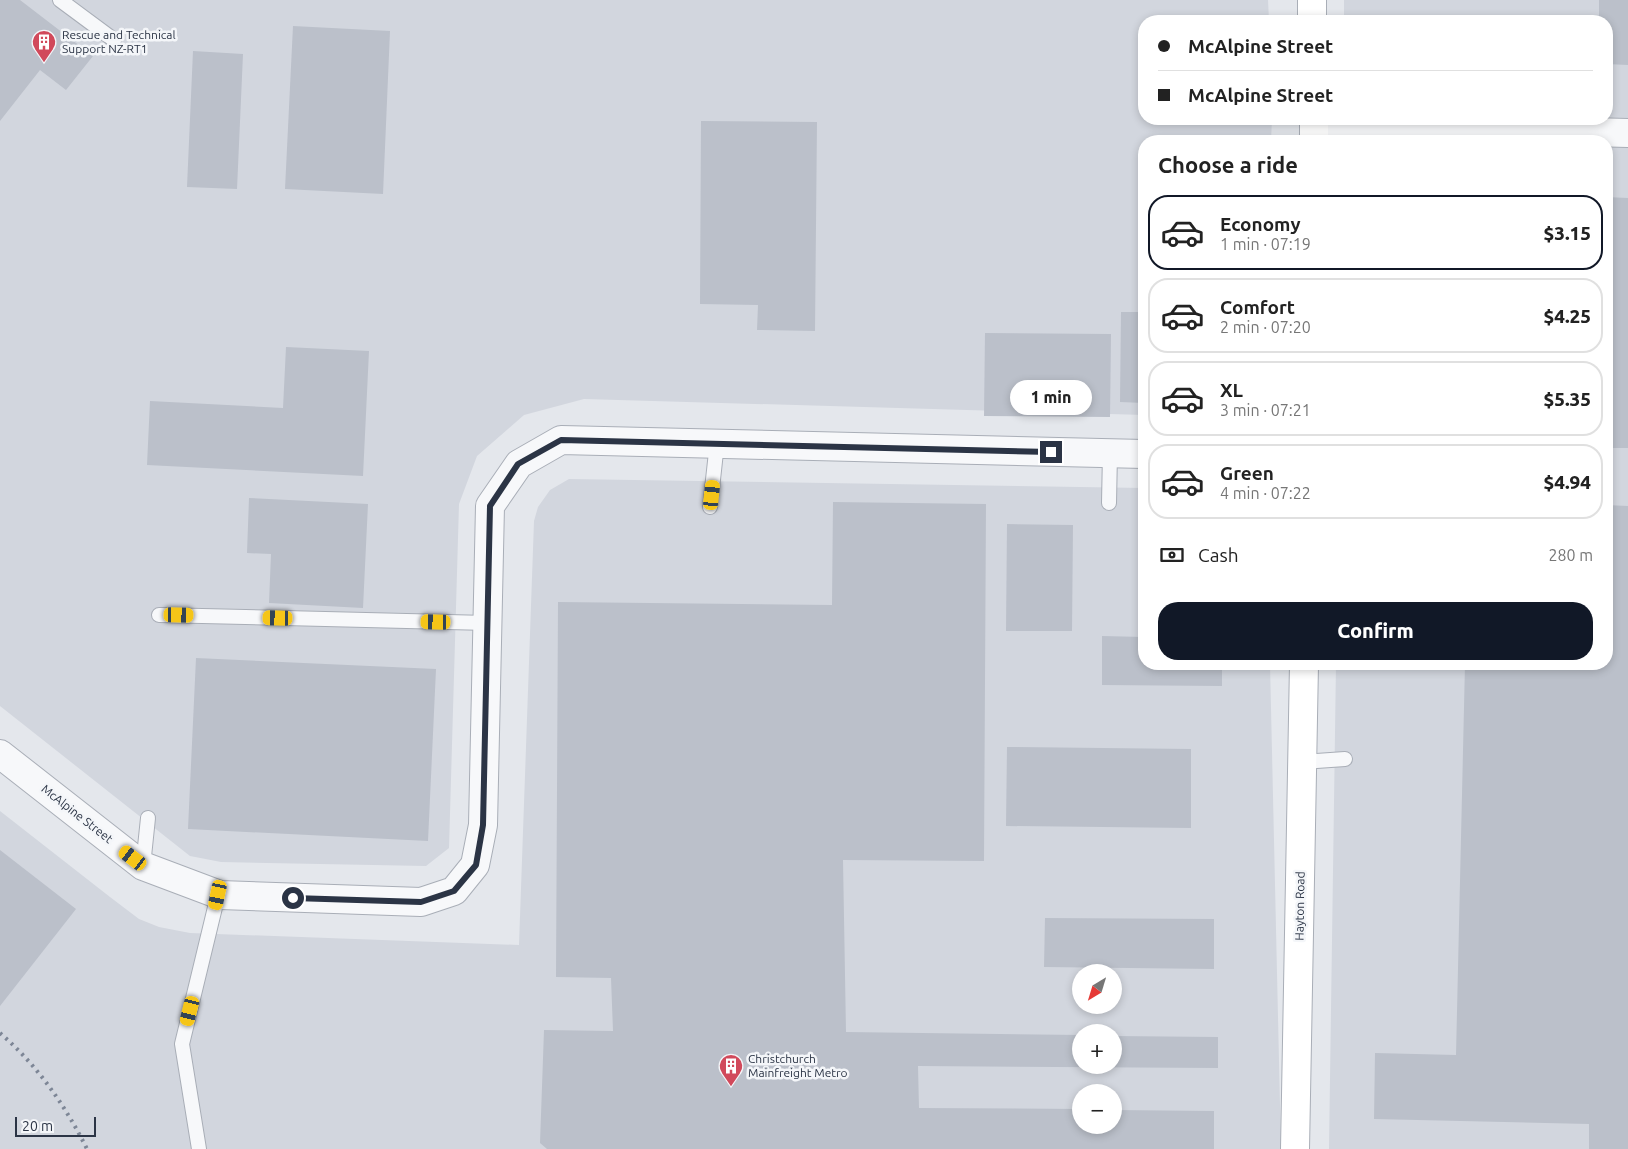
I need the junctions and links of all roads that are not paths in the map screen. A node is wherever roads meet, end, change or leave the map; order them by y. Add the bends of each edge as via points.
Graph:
1 (60, 0) edge
2 (1312, 0) edge
3 (1312, 15) edge
4 (114, 40) dead end
5 (1314, 128) edge
6 (1628, 133) edge
7 (717, 443) junction
8 (1110, 454) junction
9 (1138, 454) edge
10 (1109, 503) dead end
11 (710, 507) dead end
12 (159, 615) dead end
13 (488, 623) junction
14 (1304, 670) edge
15 (0, 754) edge
16 (1345, 759) dead end
17 (1302, 762) junction
18 (148, 818) dead end
19 (143, 866) junction
20 (218, 895) junction
21 (199, 1149) edge
22 (1295, 1149) edge

1 - 4 lane
2 - 3 street
5 - 6 street
7 - 8 street, McAlpine Street
7 - 11 lane
7 - 13 street, McAlpine Street via 561,440 518,464 490,506
8 - 9 street, McAlpine Street
8 - 10 lane
12 - 13 lane
13 - 20 street, McAlpine Street via 483,825 476,865 454,891 421,902
14 - 17 street, Hayton Road
15 - 19 street, McAlpine Street
16 - 17 lane
17 - 22 street, Hayton Road
18 - 19 lane
19 - 20 street, McAlpine Street
20 - 21 lane via 182,1044

